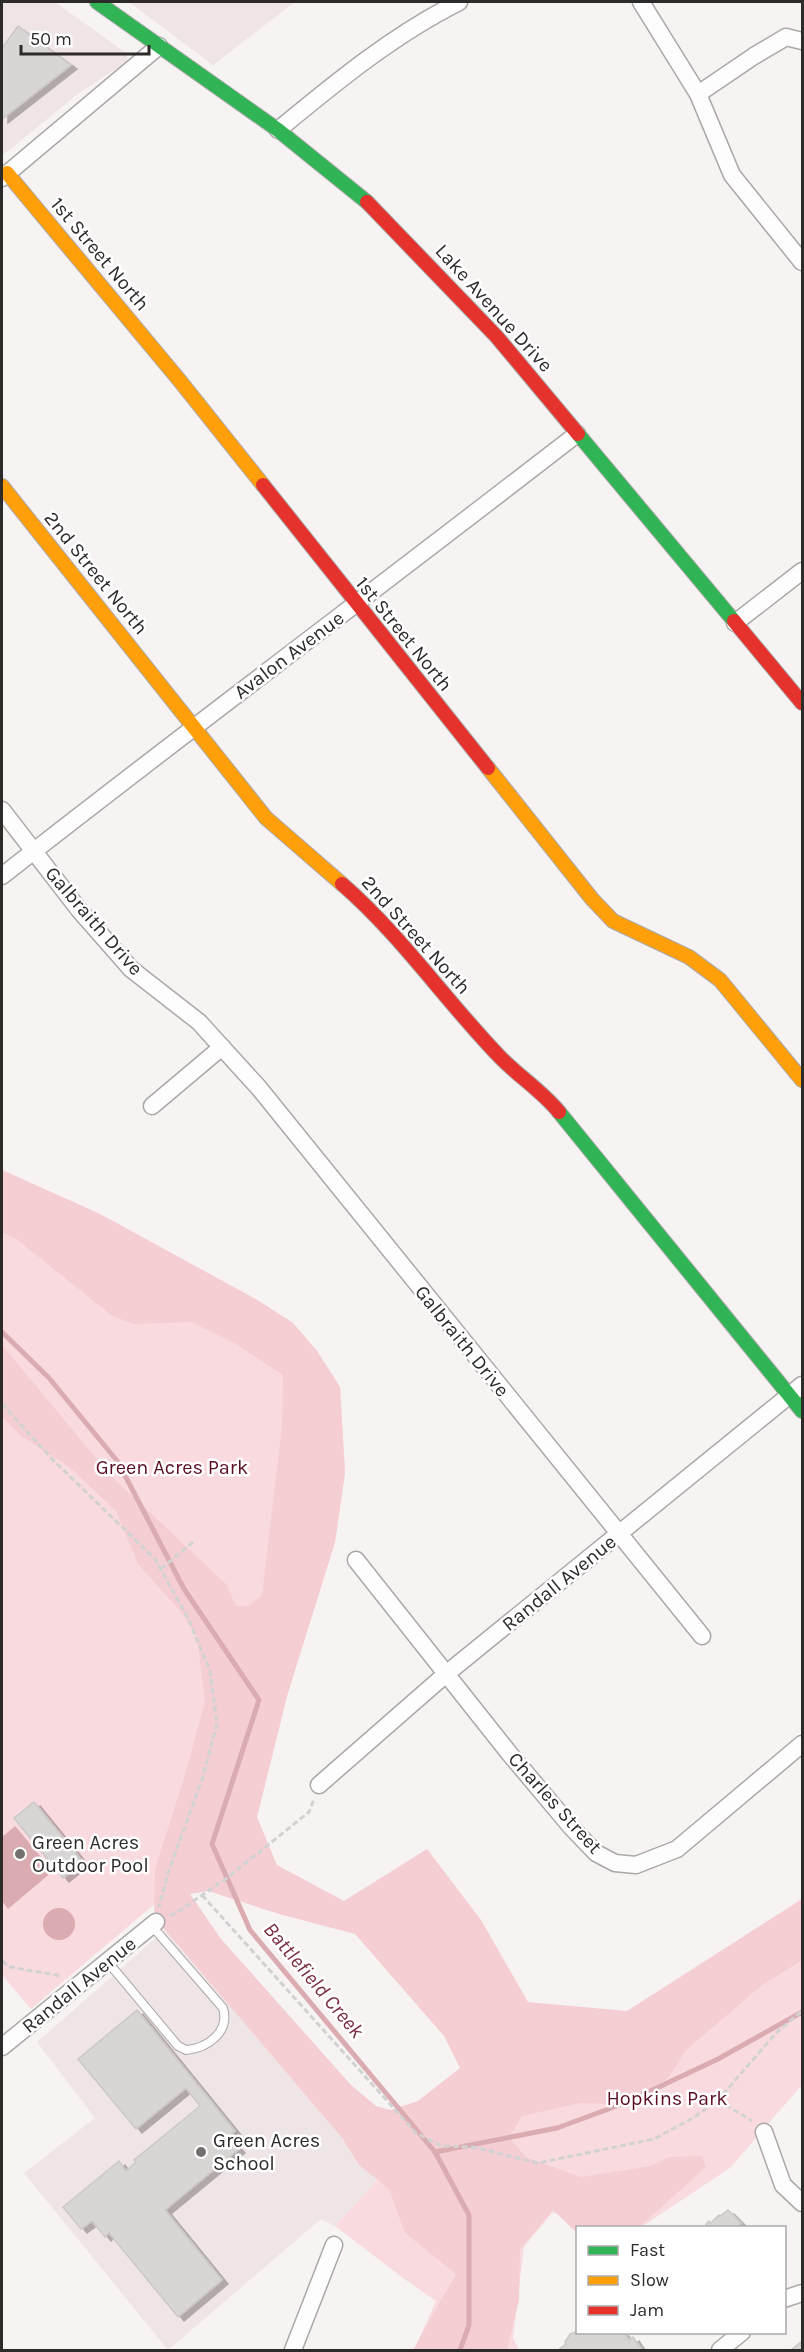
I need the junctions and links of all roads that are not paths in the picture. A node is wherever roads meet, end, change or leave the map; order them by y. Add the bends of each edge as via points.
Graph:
1 (98, 2) edge
2 (459, 2) edge
3 (641, 2) edge
4 (802, 41) edge
5 (159, 46) junction
6 (698, 94) junction
7 (278, 130) junction
8 (4, 175) edge
9 (802, 262) edge
10 (577, 434) junction
11 (2, 486) edge
12 (802, 571) edge
13 (356, 605) junction
14 (735, 623) junction
15 (802, 703) edge
16 (194, 726) junction
17 (2, 810) edge
18 (34, 850) junction
19 (2, 876) edge
20 (222, 1047) junction
21 (802, 1080) edge
22 (152, 1106) dead end
23 (796, 1390) edge
24 (802, 1411) edge
25 (618, 1535) junction
26 (356, 1560) dead end
27 (702, 1636) dead end
28 (446, 1674) junction
29 (802, 1743) edge
30 (319, 1785) road end
31 (153, 1924) joint
32 (107, 1961) junction
33 (2, 2048) edge
34 (764, 2132) road end
35 (802, 2203) edge
36 (334, 2245) dead end
37 (802, 2293) edge
38 (786, 2298) edge
39 (740, 2334) edge
40 (293, 2350) edge
41 (720, 2350) edge

1 - 5 street, Lake Avenue Drive
2 - 7 street via 428,17
3 - 6 street
4 - 6 street via 786,37
5 - 7 street, Lake Avenue Drive
5 - 8 street
6 - 9 street via 732,175
7 - 10 street, Lake Avenue Drive via 375,209 497,337
8 - 13 street, 1st Street North via 180,381
10 - 13 street, Avalon Avenue
10 - 14 street, Lake Avenue Drive
11 - 16 street, 2nd Street North
12 - 14 street
13 - 16 street, Avalon Avenue
13 - 21 street, 1st Street North via 592,899 613,921 689,957 720,980
14 - 15 street, Lake Avenue Drive
16 - 18 street, Avalon Avenue
16 - 23 street, 2nd Street North via 266,818 369,907 487,1042 550,1101
17 - 18 street, Galbraith Drive
18 - 19 street, Avalon Avenue
18 - 20 street, Galbraith Drive via 131,969 200,1022
20 - 22 street
20 - 25 street, Galbraith Drive
23 - 24 street, 2nd Street North
23 - 25 street, Randall Avenue
25 - 27 street, Galbraith Drive
25 - 28 street, Randall Avenue
26 - 28 street, Charles Street
28 - 29 street, Charles Street via 572,1828 596,1853 615,1863 636,1866 677,1849
28 - 30 street, Randall Avenue
31 - 32 street, Randall Avenue
31 - 32 lane via 223,2008 224,2025 215,2037 205,2045 186,2050 178,2046
32 - 33 street, Randall Avenue
34 - 35 street via 783,2185
36 - 40 street
37 - 38 street
39 - 41 street

